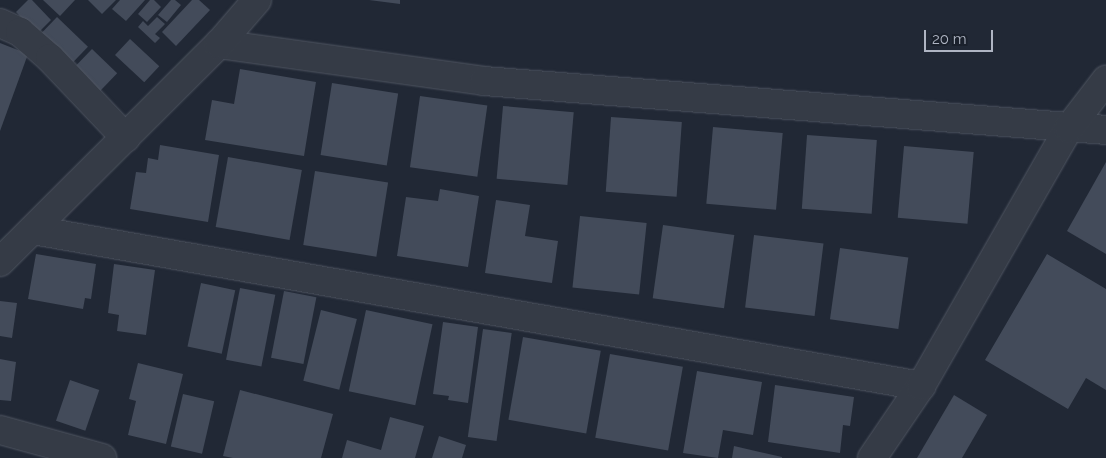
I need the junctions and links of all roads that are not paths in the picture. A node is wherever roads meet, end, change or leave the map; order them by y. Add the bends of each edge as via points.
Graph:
1 (257, 0) edge
2 (0, 23) edge
3 (219, 44) junction
4 (1106, 80) edge
5 (1069, 128) junction
6 (1106, 130) edge
7 (126, 138) junction
8 (34, 230) junction
9 (0, 262) edge
10 (921, 386) junction
11 (0, 430) edge
12 (102, 458) edge
13 (872, 458) edge

1 - 3 street
2 - 7 street via 20,32 50,58
3 - 5 street via 484,81
3 - 7 street
4 - 5 street
5 - 6 street
5 - 10 street
7 - 8 street
8 - 9 street
8 - 10 street
10 - 13 street
11 - 12 street

